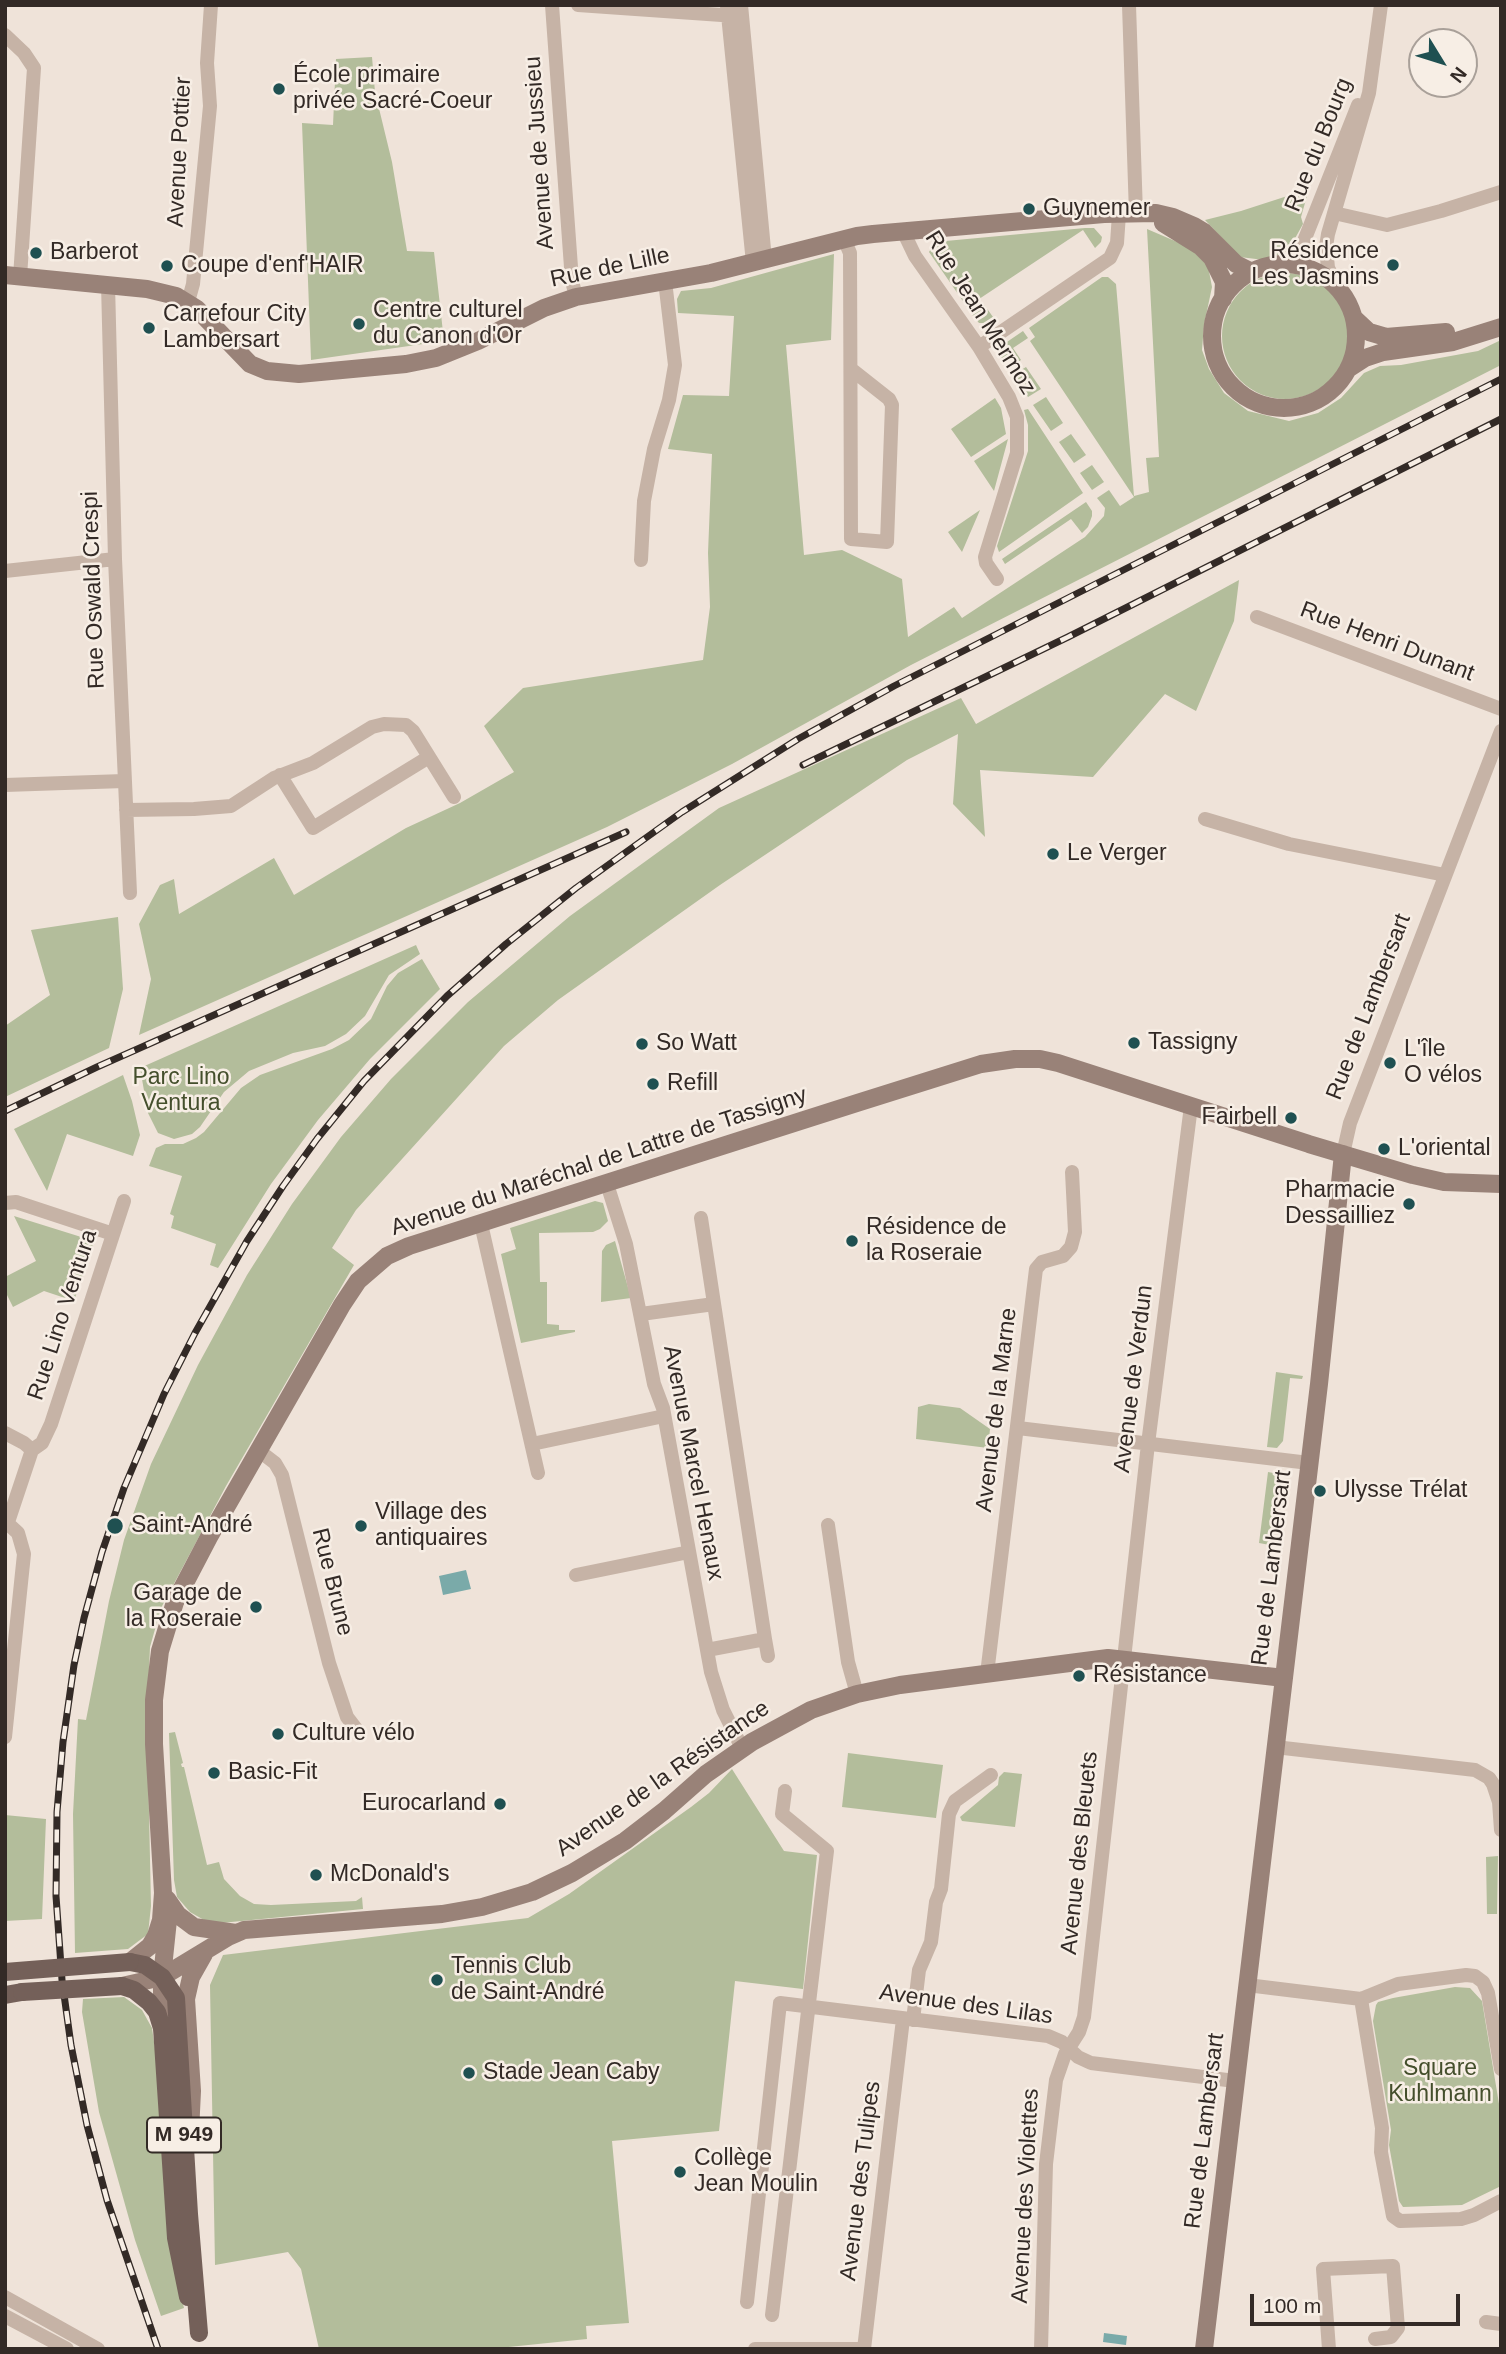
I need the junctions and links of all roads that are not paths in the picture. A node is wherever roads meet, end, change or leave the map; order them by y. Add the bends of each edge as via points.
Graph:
1 (211, 5) edge
2 (552, 5) edge
3 (578, 5) edge
4 (1129, 5) edge
5 (1381, 5) edge
6 (734, 11) edge
7 (5, 35) edge
8 (1371, 75) junction
9 (1501, 192) edge
10 (1334, 213) junction
11 (1127, 214) junction
12 (902, 231) junction
13 (844, 239) junction
14 (759, 261) junction
15 (1284, 264) junction
16 (1252, 272) junction
17 (13, 276) edge
18 (664, 281) junction
19 (108, 284) junction
20 (1338, 287) junction
21 (576, 297) junction
22 (1223, 299) junction
23 (188, 302) junction
24 (1354, 318) junction
25 (1501, 320) edge
26 (1501, 327) edge
27 (979, 347) junction
28 (852, 369) junction
29 (1348, 369) junction
30 (115, 559) junction
31 (641, 560) dead end
32 (5, 571) edge
33 (997, 579) dead end
34 (1257, 617) dead end
35 (1501, 709) edge
36 (1501, 731) edge
37 (429, 757) junction
38 (280, 775) junction
39 (124, 781) junction
40 (5, 785) edge
41 (454, 797) dead end
42 (126, 810) junction
43 (1205, 819) dead end
44 (1446, 875) junction
45 (130, 893) dead end
46 (1191, 1106) junction
47 (1343, 1154) junction
48 (1072, 1172) dead end
49 (607, 1184) junction
50 (1501, 1184) edge
51 (124, 1201) dead end
52 (5, 1203) edge
53 (701, 1217) dead end
54 (481, 1224) junction
55 (113, 1234) junction
56 (714, 1304) junction
57 (640, 1314) junction
58 (664, 1416) junction
59 (1018, 1428) junction
60 (5, 1433) edge
61 (531, 1444) junction
62 (1148, 1444) junction
63 (37, 1447) junction
64 (258, 1450) junction
65 (1309, 1463) junction
66 (538, 1473) dead end
67 (6, 1521) edge
68 (828, 1525) dead end
69 (689, 1552) junction
70 (576, 1574) dead end
71 (20, 1600) junction
72 (5, 1610) edge
73 (765, 1639) junction
74 (707, 1650) junction
75 (768, 1656) dead end
76 (1125, 1659) junction
77 (987, 1674) junction
78 (1284, 1678) junction
79 (857, 1694) junction
80 (357, 1730) dead end
81 (5, 1737) edge
82 (1275, 1747) junction
83 (742, 1748) junction
84 (991, 1775) dead end
85 (785, 1791) dead end
86 (1501, 1830) edge
87 (163, 1893) junction
88 (236, 1933) junction
89 (206, 1951) junction
90 (130, 1962) junction
91 (5, 1972) edge
92 (162, 1977) junction
93 (1247, 1985) junction
94 (122, 1986) junction
95 (14, 1994) edge
96 (1361, 1999) junction
97 (808, 2007) junction
98 (908, 2020) junction
99 (162, 2028) junction
100 (1068, 2048) junction
101 (1501, 2069) edge
102 (1235, 2081) junction
103 (187, 2187) junction
104 (1501, 2201) edge
105 (5, 2298) edge
106 (747, 2302) dead end
107 (772, 2315) dead end
108 (5, 2316) edge
109 (1375, 2339) dead end
110 (201, 2341) edge
111 (66, 2349) edge
112 (98, 2349) edge
113 (755, 2349) edge
114 (862, 2349) edge
115 (1041, 2349) edge
116 (1204, 2349) edge
117 (1329, 2349) edge

1 - 23 street, Avenue Pottier via 210,106
2 - 21 street, Avenue de Jussieu
3 - 6 street
4 - 11 street
5 - 8 street, Rue du Bourg
6 - 14 street
7 - 17 street via 34,68
8 - 10 street, Rue du Bourg
8 - 15 street, Rue du Bourg via 1304,241
9 - 10 street via 1387,225
10 - 20 street, Rue du Bourg via 1326,259
11 - 12 main road, Rue de Lille
11 - 16 main road, Rue de Lille via 1165,214 1194,226 1236,264
11 - 22 main road, Rue de Lille via 1169,226 1205,251 1222,274
11 - 27 street via 1110,258
12 - 13 main road, Rue de Lille
12 - 27 street, Rue Jean Mermoz
13 - 14 main road, Rue de Lille
13 - 28 street via 850,253
14 - 18 main road, Rue de Lille
15 - 16 main road
15 - 20 main road via 1317,272
16 - 22 main road
17 - 19 main road, Rue de Lille
18 - 21 main road, Rue de Lille
18 - 31 street via 675,365 654,449
19 - 23 main road, Rue de Lille via 162,291
19 - 30 street, Rue Oswald Crespi
20 - 24 main road
21 - 23 main road, Rue de Lille via 544,307 436,358 299,374 250,364
22 - 29 main road via 1213,330 1214,352 1228,381 1245,396 1275,407 1297,407 1327,394
24 - 25 main road via 1375,335 1397,337
24 - 29 main road via 1356,344
26 - 29 main road via 1453,342 1383,352
27 - 33 street, Rue Jean Mermoz via 1009,397 1018,428 1013,467 985,557
28 - 28 street via 851,539 887,542 893,407
30 - 32 street
30 - 39 street, Rue Oswald Crespi
34 - 35 street, Rue Henri Dunant
36 - 44 street, Rue de Lambersart
37 - 38 street via 410,727 384,724 313,763
37 - 38 street via 313,828
37 - 41 street
38 - 42 street via 231,806
39 - 40 street
39 - 42 street, Rue Oswald Crespi
42 - 45 street, Rue Oswald Crespi
43 - 44 street via 1289,844
44 - 47 street, Rue de Lambersart via 1350,1123
46 - 47 main road, Avenue du Maréchal de Lattre de Tassigny
46 - 49 main road, Avenue du Maréchal de Lattre de Tassigny via 1048,1060 1000,1060
46 - 62 street, Avenue de Verdun
47 - 50 main road, Avenue du Maréchal de Lattre de Tassigny via 1437,1180
47 - 65 main road, Rue de Lambersart
48 - 59 street, Avenue de la Marne via 1075,1232 1063,1256 1042,1262 1037,1269
49 - 54 main road, Avenue du Maréchal de Lattre de Tassigny
49 - 57 street, Avenue Marcel Henaux via 626,1244
51 - 55 street, Rue Lino Ventura
52 - 55 street via 16,1202
53 - 56 street
54 - 61 street
54 - 64 main road, Avenue du Maréchal de Lattre de Tassigny via 402,1249 358,1281
55 - 63 street, Rue Lino Ventura via 51,1424
56 - 57 street
56 - 73 street
57 - 58 street, Avenue Marcel Henaux
58 - 61 street
58 - 69 street, Avenue Marcel Henaux
59 - 62 street
59 - 77 street, Avenue de la Marne
60 - 63 street
61 - 66 street
62 - 65 street
62 - 76 street, Avenue de Verdun
63 - 67 street, Rue Lino Ventura
64 - 80 street, Rue Brune via 282,1475 329,1663 347,1717
64 - 87 main road, Avenue du Maréchal de Lattre de Tassigny via 188,1575 160,1651 154,1744
65 - 78 main road, Rue de Lambersart
67 - 71 street via 23,1544
68 - 79 street
69 - 70 street
69 - 74 street, Avenue Marcel Henaux
71 - 72 street
71 - 81 street
73 - 74 street
73 - 75 street
74 - 83 street, Avenue Marcel Henaux via 720,1701
76 - 77 main road, Avenue de la Résistance via 1094,1658
76 - 78 main road, Avenue de la Résistance
76 - 100 street, Avenue des Bleuets via 1084,2017
77 - 79 main road, Avenue de la Résistance
78 - 82 main road, Rue de Lambersart
79 - 83 main road, Avenue de la Résistance via 802,1714
82 - 86 street via 1475,1770 1493,1784
82 - 93 main road, Rue de Lambersart
83 - 88 main road, Avenue de la Résistance via 625,1841 532,1892 442,1914
84 - 98 street, Avenue des Tulipes via 955,1801 949,1814 931,1942 919,1970
85 - 97 street via 782,1814 827,1851
87 - 88 main road, Avenue de la Résistance via 191,1926
87 - 90 main road, Avenue du Maréchal de Lattre de Tassigny via 156,1936 144,1953
87 - 92 main road, Avenue du Maréchal de Lattre de Tassigny via 168,1919
88 - 89 main road, Avenue de la Résistance
89 - 92 main road, Avenue de la Résistance
89 - 103 main road, M 949 via 191,1977 186,1999 192,2091
90 - 91 main road, bridge
90 - 92 main road
92 - 94 main road, Avenue de la Résistance
92 - 99 main road, M 949
92 - 103 main road, M 949 via 174,1994 178,2011
93 - 96 street
93 - 102 main road, Rue de Lambersart
94 - 95 main road, bridge
94 - 99 main road, M 949 via 149,2002
96 - 101 street via 1398,1984 1475,1976 1488,1993
96 - 104 street via 1393,2216 1400,2221 1461,2219
97 - 98 street, Avenue des Lilas
97 - 106 street, Avenue des Lilas via 780,2003
97 - 107 street
98 - 100 street, Avenue des Lilas via 1048,2036
98 - 114 street, Avenue des Tulipes
99 - 110 main road, M 949 via 176,2238
100 - 102 street, Avenue des Lilas via 1083,2061 1100,2065
100 - 115 street, Avenue des Violettes via 1056,2080 1047,2154
102 - 116 main road, Rue de Lambersart
103 - 110 main road, M 949
105 - 112 street
108 - 111 street
109 - 117 street via 1391,2337 1398,2328 1393,2266 1323,2269
113 - 114 street

